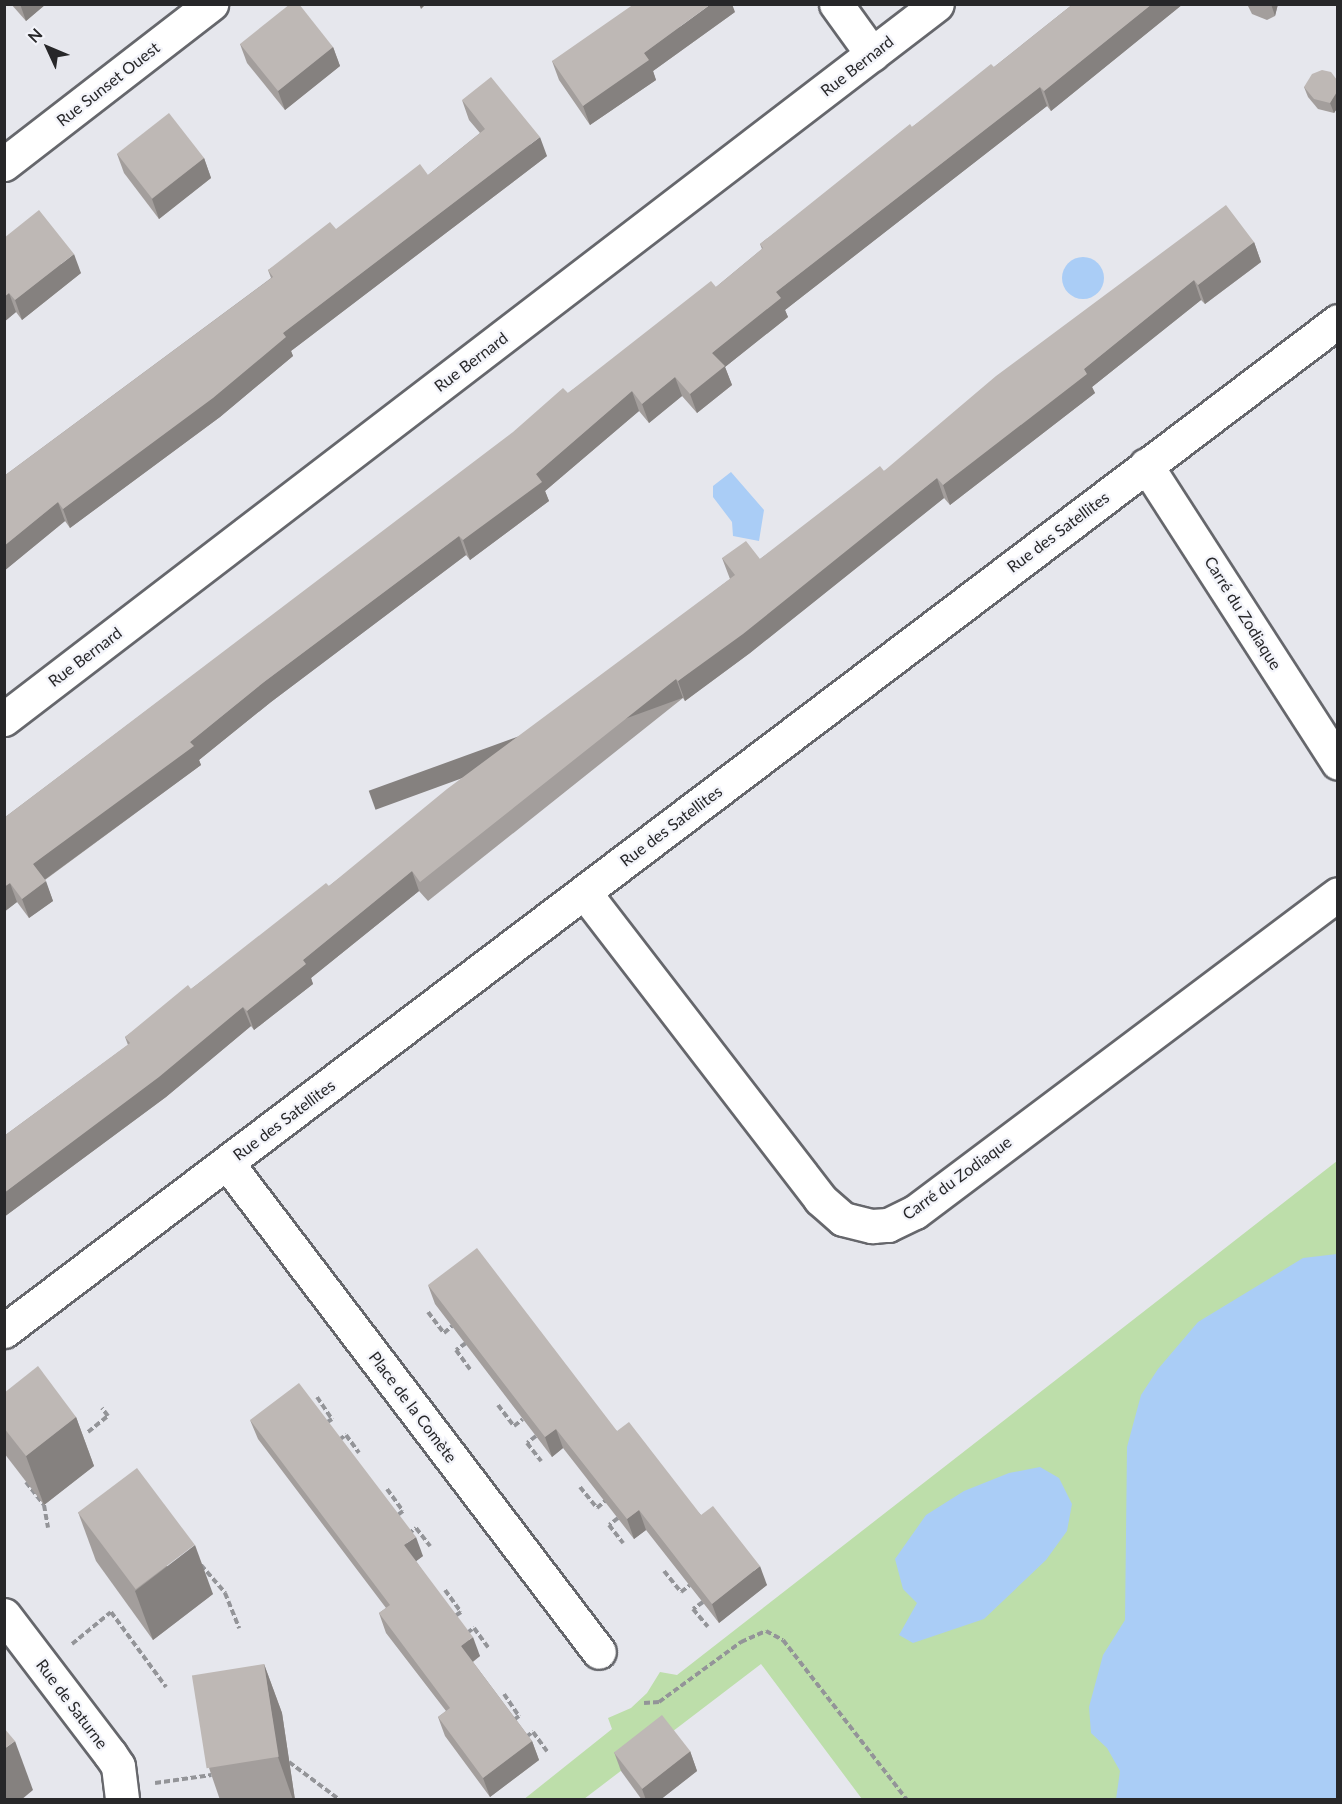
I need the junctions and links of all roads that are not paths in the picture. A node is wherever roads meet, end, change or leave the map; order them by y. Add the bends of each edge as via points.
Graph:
1 (211, 4) edge
2 (836, 4) edge
3 (938, 4) edge
4 (872, 54) junction
5 (4, 164) edge
6 (1338, 321) edge
7 (1146, 465) junction
8 (4, 719) edge
9 (1338, 763) edge
10 (584, 892) junction
11 (1338, 894) edge
12 (227, 1163) junction
13 (4, 1330) edge
14 (4, 1615) edge
15 (599, 1652) dead end
16 (122, 1793) edge

1 - 5 street, Rue Sunset Ouest
2 - 4 street
3 - 4 street, Rue Bernard
4 - 8 street, Rue Bernard
6 - 7 street, Rue des Satellites
7 - 9 street, Carré du Zodiaque
7 - 10 street, Rue des Satellites
10 - 11 street, Carré du Zodiaque via 820,1199 843,1218 872,1226 888,1225 915,1212
10 - 12 street, Rue des Satellites
12 - 13 street, Rue des Satellites
12 - 15 street, Place de la Comète
14 - 16 street, Rue de Saturne via 110,1754

